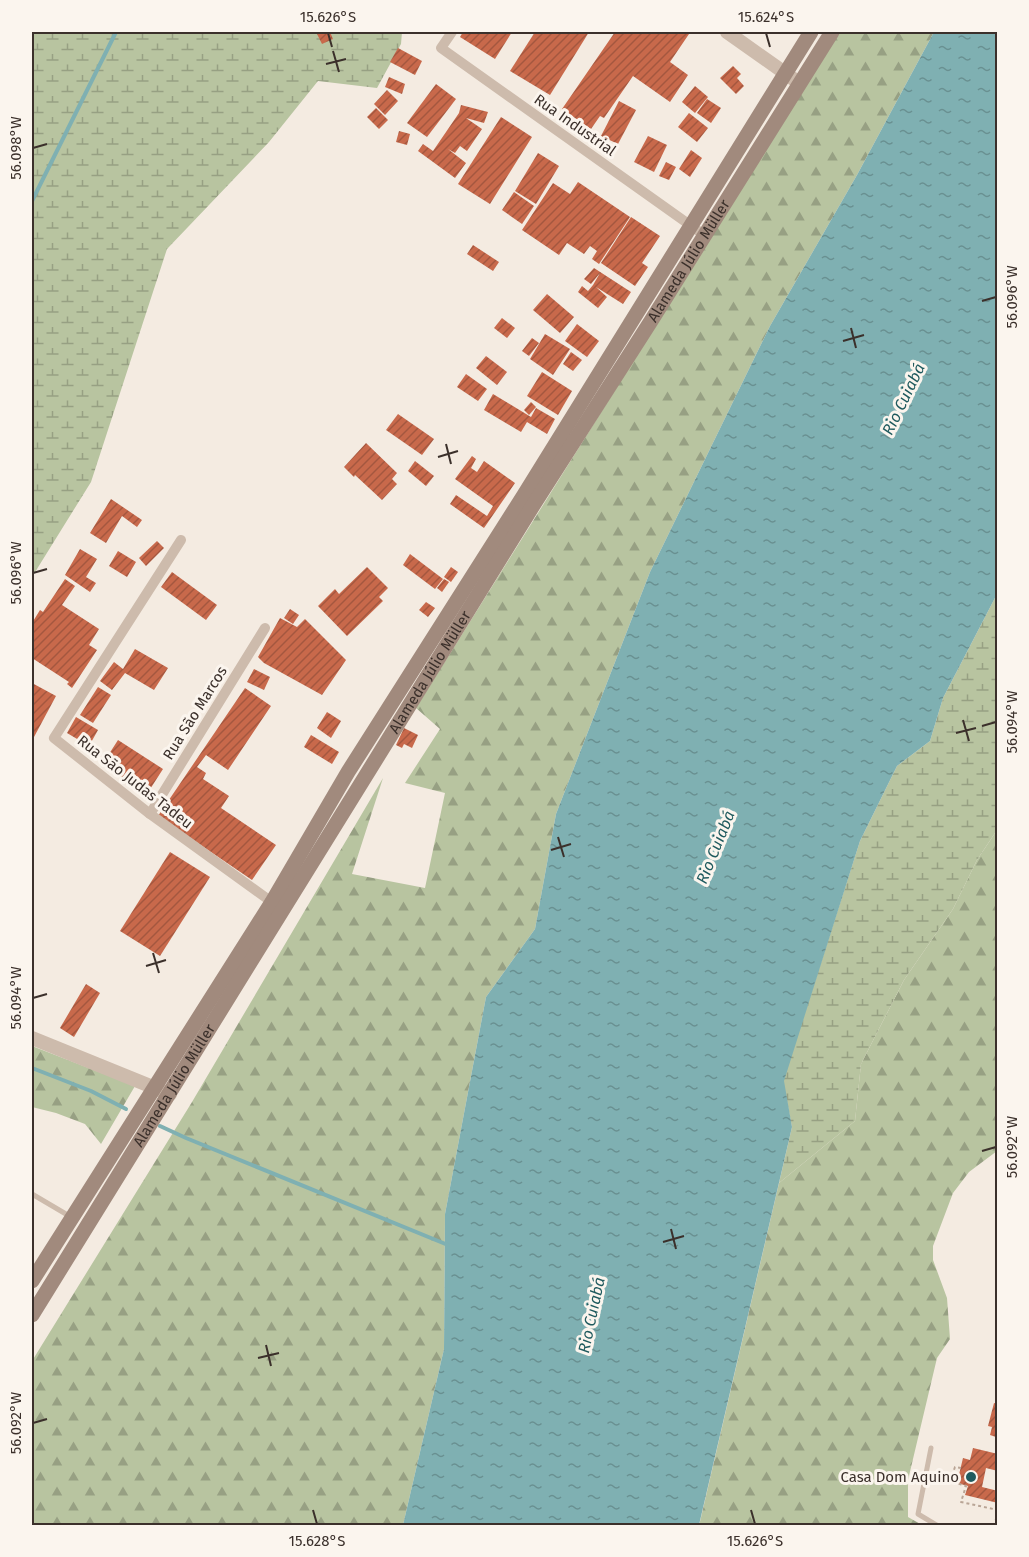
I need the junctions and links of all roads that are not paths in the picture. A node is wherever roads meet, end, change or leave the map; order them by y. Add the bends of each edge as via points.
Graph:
1 (452, 32) edge
2 (727, 32) edge
3 (811, 32) edge
4 (832, 32) edge
5 (784, 73) junction
6 (799, 83) junction
7 (698, 230) junction
8 (181, 540) dead end
9 (265, 628) dead end
10 (150, 814) junction
11 (278, 906) junction
12 (32, 1038) edge
13 (155, 1087) junction
14 (170, 1094) junction
15 (32, 1194) edge
16 (72, 1218) junction
17 (87, 1226) junction
18 (32, 1281) edge
19 (32, 1315) edge
20 (932, 1448) dead end
21 (938, 1526) edge

1 - 7 street, Rua Industrial via 441,48
2 - 5 street
3 - 5 main road, Alameda Júlio Müller
4 - 6 main road, Alameda Júlio Müller
5 - 6 street
5 - 7 main road, Alameda Júlio Müller
6 - 7 main road, Alameda Júlio Müller
7 - 11 main road, Alameda Júlio Müller via 348,772
8 - 10 street, Rua São Judas Tadeu via 54,738
9 - 10 street, Rua São Marcos
10 - 11 street, Rua São Judas Tadeu
11 - 13 main road, Alameda Júlio Müller
11 - 14 main road, Alameda Júlio Müller
12 - 13 street
13 - 14 street
13 - 16 main road, Alameda Júlio Müller
14 - 17 main road, Alameda Júlio Müller
15 - 16 lane
16 - 17 lane
16 - 18 main road, Alameda Júlio Müller
17 - 19 main road, Alameda Júlio Müller
20 - 21 lane via 918,1514

